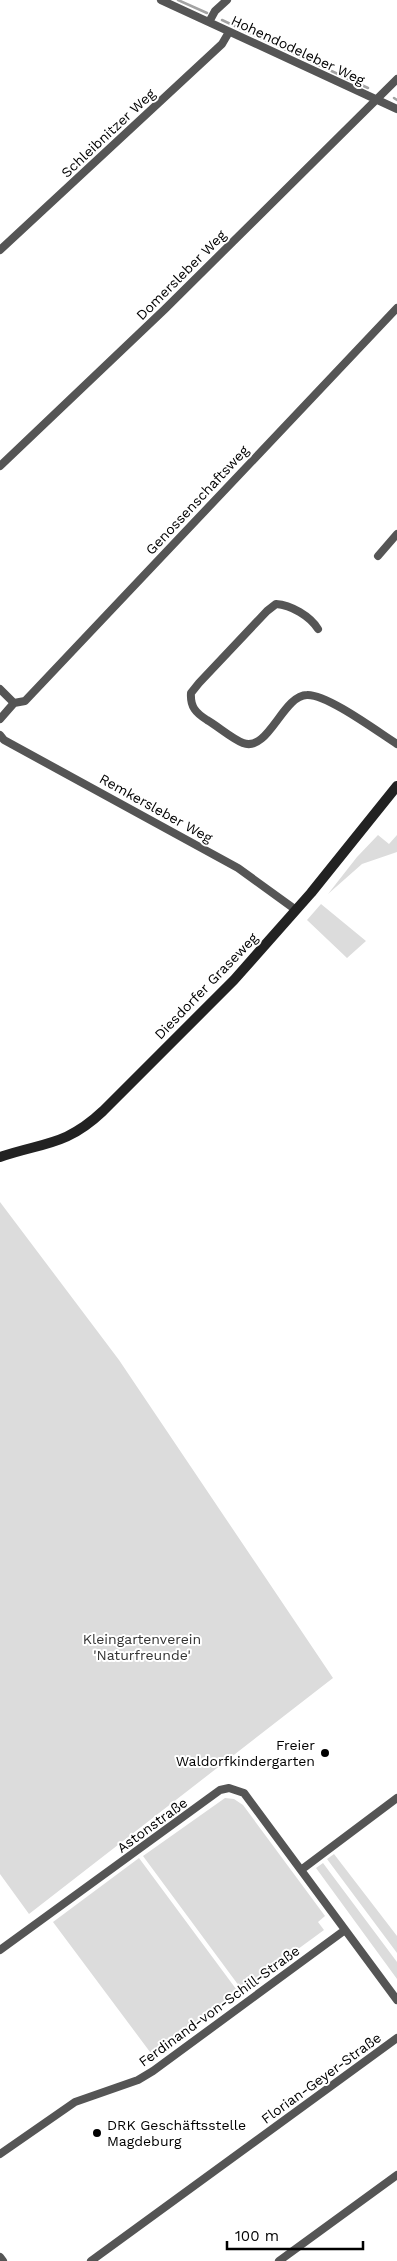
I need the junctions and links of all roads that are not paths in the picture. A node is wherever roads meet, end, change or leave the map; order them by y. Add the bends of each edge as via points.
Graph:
1 (161, 0) edge
2 (227, 0) edge
3 (209, 22) junction
4 (229, 32) junction
5 (397, 79) edge
6 (376, 99) junction
7 (397, 109) edge
8 (0, 250) edge
9 (397, 308) edge
10 (0, 466) edge
11 (397, 534) edge
12 (378, 556) dead end
13 (318, 629) dead end
14 (0, 688) edge
15 (14, 703) junction
16 (0, 719) edge
17 (0, 735) edge
18 (397, 744) edge
19 (397, 786) edge
20 (296, 910) junction
21 (0, 1157) edge
22 (397, 1798) edge
23 (301, 1870) junction
24 (345, 1930) junction
25 (0, 1950) edge
26 (397, 2000) edge
27 (397, 2038) edge
28 (0, 2154) edge
29 (397, 2175) edge
30 (0, 2257) edge
31 (3, 2261) edge
32 (90, 2261) edge
33 (280, 2261) edge

1 - 3 street, Hohendodeleber Weg
2 - 3 street
3 - 4 street, Hohendodeleber Weg
4 - 6 street, Hohendodeleber Weg
4 - 8 street, Schleibnitzer Weg via 222,44
5 - 6 street, Domersleber Weg
6 - 7 street, Hohendodeleber Weg
6 - 10 street, Domersleber Weg via 165,309
9 - 15 street, Genossenschaftsweg via 25,701
11 - 12 street
13 - 18 street via 287,605 276,604 199,683 191,693 192,708 244,743 253,744 262,738 293,701 305,694 320,696
14 - 15 street
15 - 16 street
17 - 20 street, Remkersleber Weg via 238,868
19 - 20 main road, Diesdorfer Graseweg
20 - 21 main road, Diesdorfer Graseweg via 234,980 96,1118 61,1140
22 - 23 street
23 - 24 street, Astonstraße
23 - 25 street, Astonstraße via 244,1793 229,1788 220,1790
24 - 26 street, Astonstraße
24 - 28 street, Ferdinand-von-Schill-Straße via 153,2071 138,2080 75,2102
27 - 32 street, Florian-Geyer-Straße
29 - 33 street
30 - 31 street

